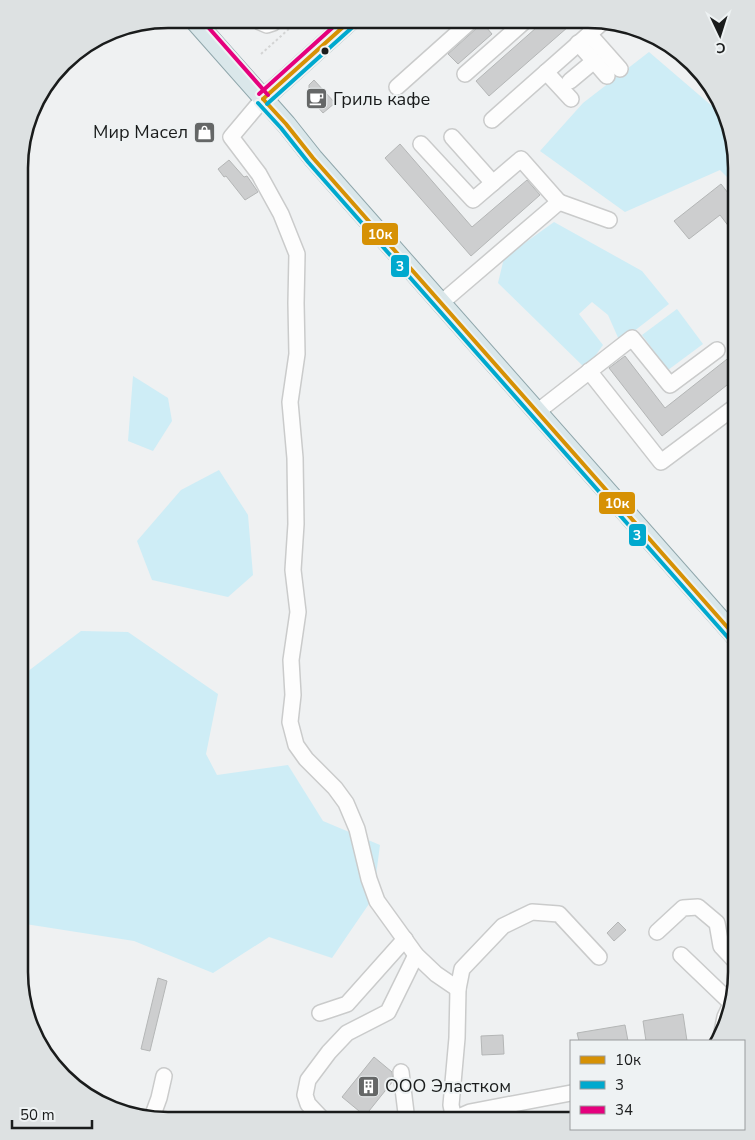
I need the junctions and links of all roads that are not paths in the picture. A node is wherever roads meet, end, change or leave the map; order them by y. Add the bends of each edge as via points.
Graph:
1 (201, 28) edge
2 (342, 28) edge
3 (463, 28) edge
4 (517, 28) edge
5 (596, 28) edge
6 (584, 39) junction
7 (594, 61) junction
8 (546, 72) junction
9 (465, 74) dead end
10 (570, 81) dead end
11 (397, 87) dead end
12 (263, 99) junction
13 (570, 99) dead end
14 (492, 120) dead end
15 (452, 137) dead end
16 (421, 144) dead end
17 (493, 183) junction
18 (559, 202) junction
19 (609, 220) dead end
20 (442, 303) junction
21 (717, 350) dead end
22 (589, 371) junction
23 (537, 412) junction
24 (728, 412) edge
25 (727, 626) edge
26 (656, 932) dead end
27 (405, 939) junction
28 (727, 952) edge
29 (416, 955) junction
30 (681, 955) dead end
31 (599, 956) dead end
32 (458, 989) junction
33 (725, 996) edge
34 (320, 1013) dead end
35 (401, 1072) dead end
36 (164, 1076) dead end
37 (570, 1093) edge
38 (155, 1111) edge
39 (316, 1112) edge
40 (406, 1112) edge
41 (452, 1112) edge
42 (470, 1112) edge

1 - 12 main road
2 - 12 main road
3 - 11 lane
4 - 9 lane
5 - 6 lane
6 - 7 lane
6 - 7 lane via 613,72
6 - 8 lane
7 - 10 lane
8 - 13 lane
8 - 14 lane
12 - 20 main road
12 - 27 lane via 231,137 259,174 281,214 297,254 298,354 290,402 295,458 293,570 298,612 291,660 293,695 290,722 296,745 346,803 357,829 377,901
15 - 17 lane
16 - 17 lane via 473,200
17 - 18 lane via 521,158
18 - 19 lane
18 - 20 lane
20 - 23 main road
21 - 22 lane via 670,385 632,338
22 - 23 lane
22 - 24 lane via 661,462
23 - 25 main road
26 - 28 lane via 683,908 698,907 717,923 721,946
27 - 29 lane
27 - 34 lane via 347,1004
29 - 32 lane
29 - 39 lane via 388,1012 347,1033 308,1080 305,1095
30 - 33 lane
31 - 32 lane via 559,914 532,912 503,926 462,969
32 - 41 lane
35 - 40 lane
36 - 38 lane
37 - 42 lane

